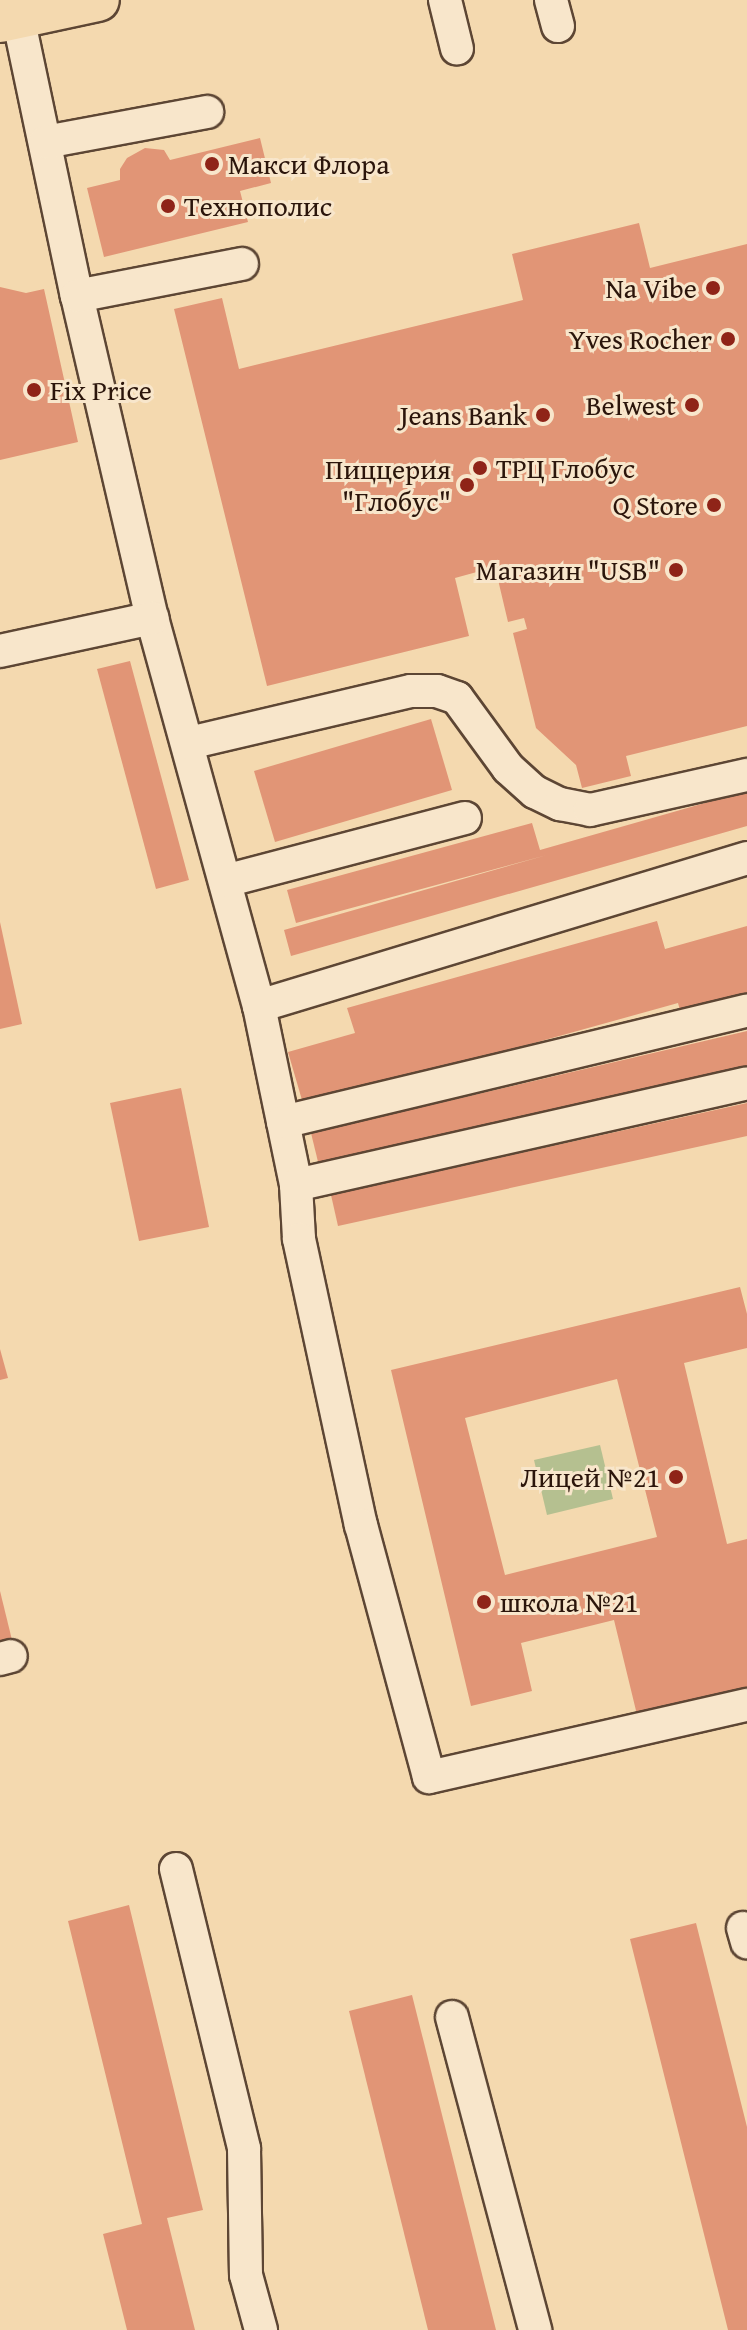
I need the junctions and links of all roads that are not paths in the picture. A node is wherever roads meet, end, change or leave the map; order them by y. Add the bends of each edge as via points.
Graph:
1 (445, 0) edge
2 (72, 3) edge
3 (9, 19) edge
4 (457, 49) dead end
5 (207, 112) dead end
6 (45, 142) junction
7 (242, 264) dead end
8 (77, 296) junction
9 (152, 618) junction
10 (0, 651) edge
11 (189, 743) junction
12 (747, 775) edge
13 (465, 818) dead end
14 (747, 858) edge
15 (225, 881) junction
16 (259, 1006) junction
17 (747, 1011) edge
18 (747, 1083) edge
19 (283, 1122) junction
20 (296, 1185) junction
21 (747, 1705) edge
22 (176, 1869) dead end
23 (452, 2017) dead end
24 (261, 2330) edge
25 (535, 2330) edge

1 - 4 lane
2 - 3 main road
3 - 6 lane
5 - 6 lane
6 - 8 lane
7 - 8 lane
8 - 9 lane
9 - 10 lane
9 - 11 lane
11 - 12 lane via 411,691 437,691 457,698 508,768 535,792 560,804 590,810
11 - 15 lane
13 - 15 lane
14 - 16 lane
15 - 16 lane
16 - 19 lane
17 - 19 lane
18 - 20 lane
19 - 20 lane
20 - 21 lane via 299,1239 361,1525 429,1777
22 - 24 lane via 244,2149 246,2275
23 - 25 lane

